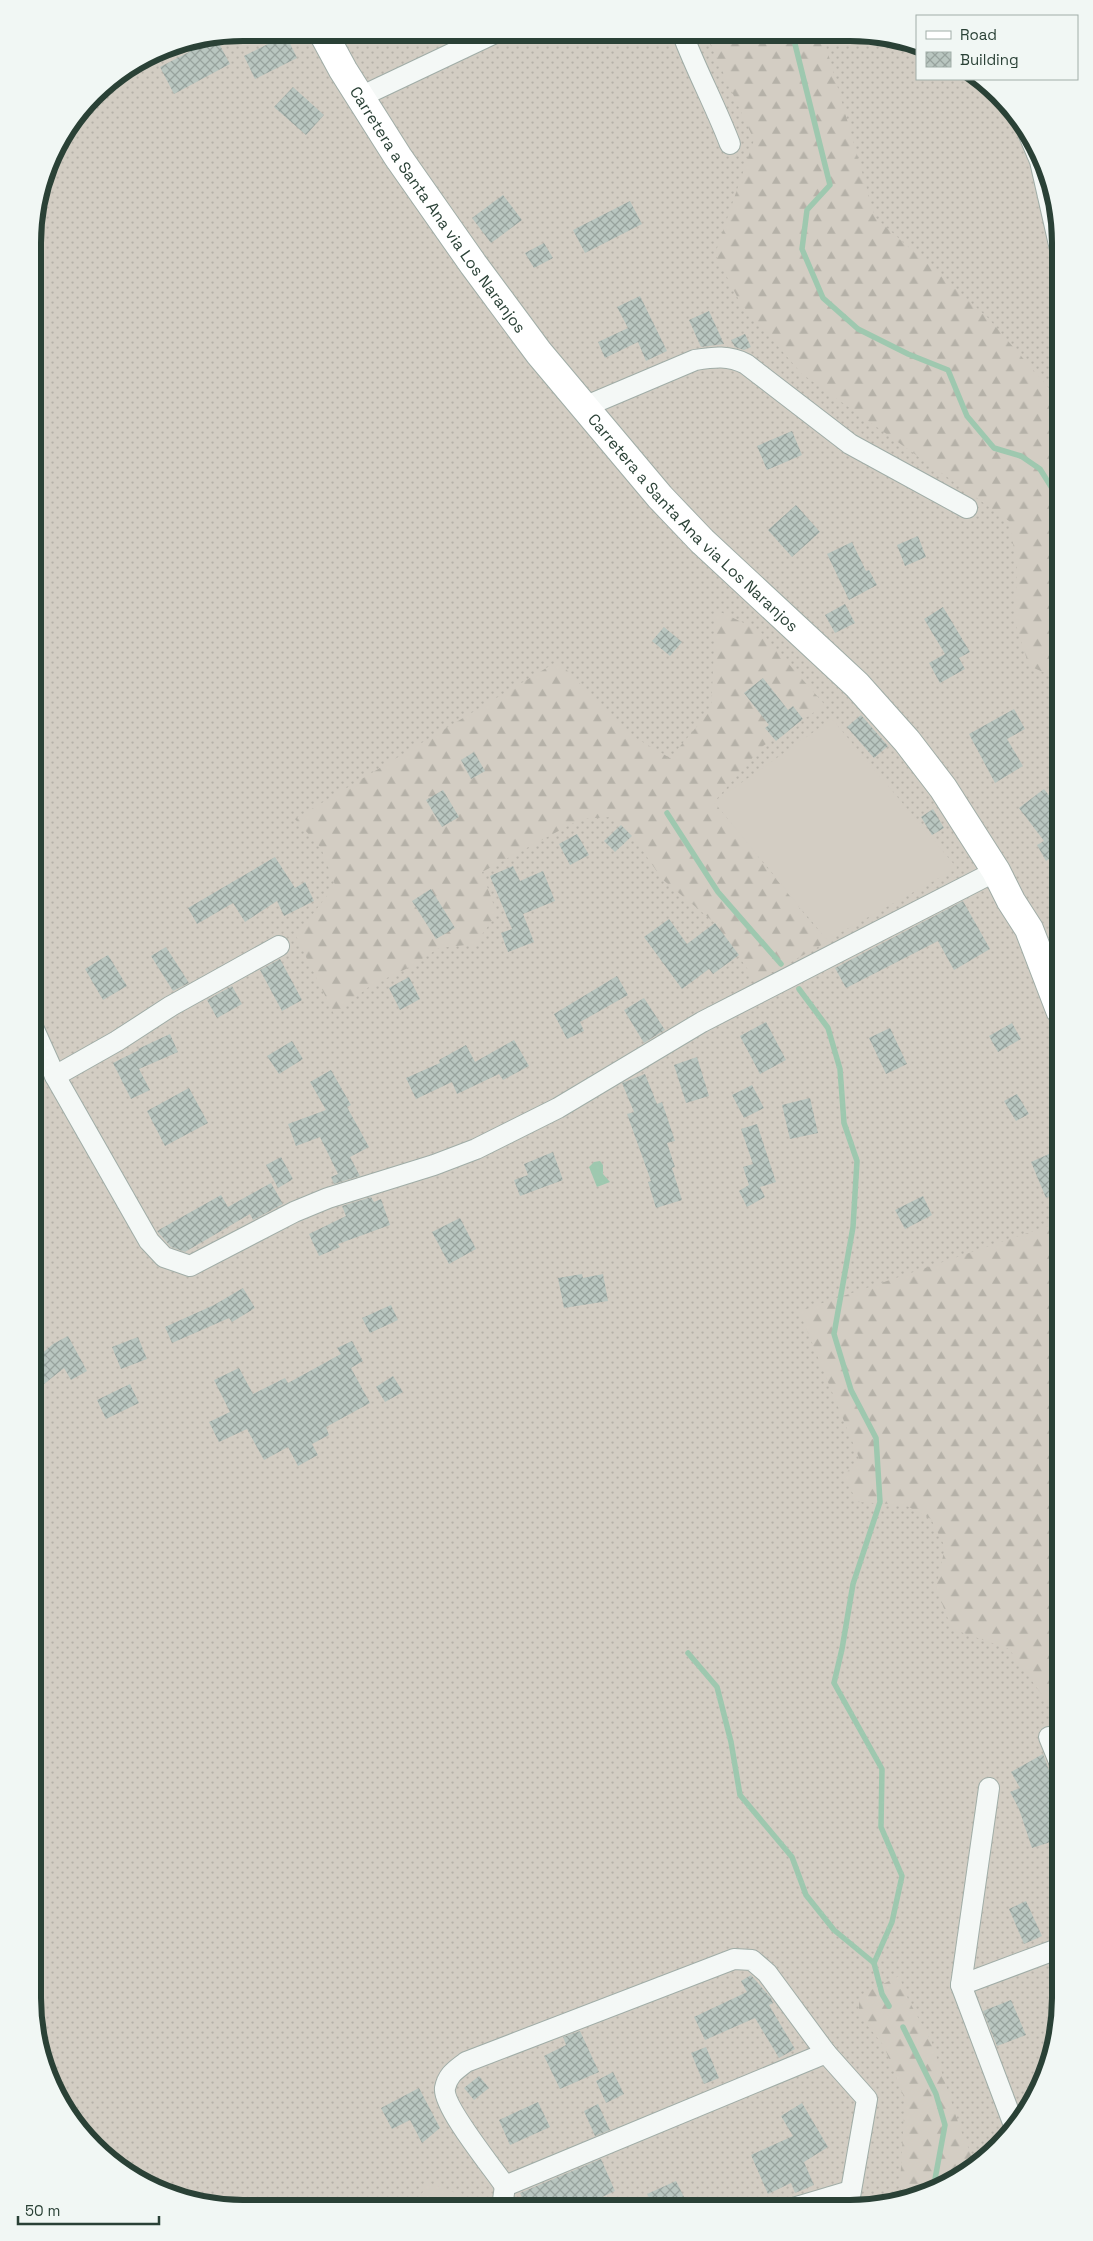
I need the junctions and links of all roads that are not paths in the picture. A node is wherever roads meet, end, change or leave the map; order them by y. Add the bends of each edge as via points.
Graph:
1 (327, 41) edge
2 (478, 41) edge
3 (685, 41) edge
4 (360, 97) junction
5 (730, 144) dead end
6 (584, 407) junction
7 (967, 508) dead end
8 (996, 871) junction
9 (279, 946) dead end
10 (1052, 989) edge
11 (41, 1045) edge
12 (55, 1076) junction
13 (1049, 1737) dead end
14 (1052, 1744) edge
15 (989, 1788) dead end
16 (1052, 1951) edge
17 (960, 1985) junction
18 (826, 2053) junction
19 (1012, 2119) edge
20 (505, 2186) junction
21 (502, 2200) edge
22 (849, 2200) edge

1 - 4 main road, Carretera a Santa Ana via Los Naranjos
2 - 4 street
3 - 5 street via 716,105
4 - 6 main road, Carretera a Santa Ana via Los Naranjos via 473,264
6 - 7 street via 696,360 734,358 850,444
6 - 8 main road, Carretera a Santa Ana via Los Naranjos via 660,498 857,685 907,741 943,788
8 - 10 main road, Carretera a Santa Ana via Los Naranjos via 1029,929
8 - 12 street via 702,1022 558,1108 476,1149 328,1198 190,1266 172,1261 155,1249
9 - 12 street
11 - 12 street
13 - 14 street
15 - 17 street
16 - 17 street
17 - 19 street
18 - 20 street
18 - 20 street via 767,1973 752,1960 734,1959 466,2062 450,2074 445,2090 450,2109
18 - 22 street via 866,2099
20 - 21 street

